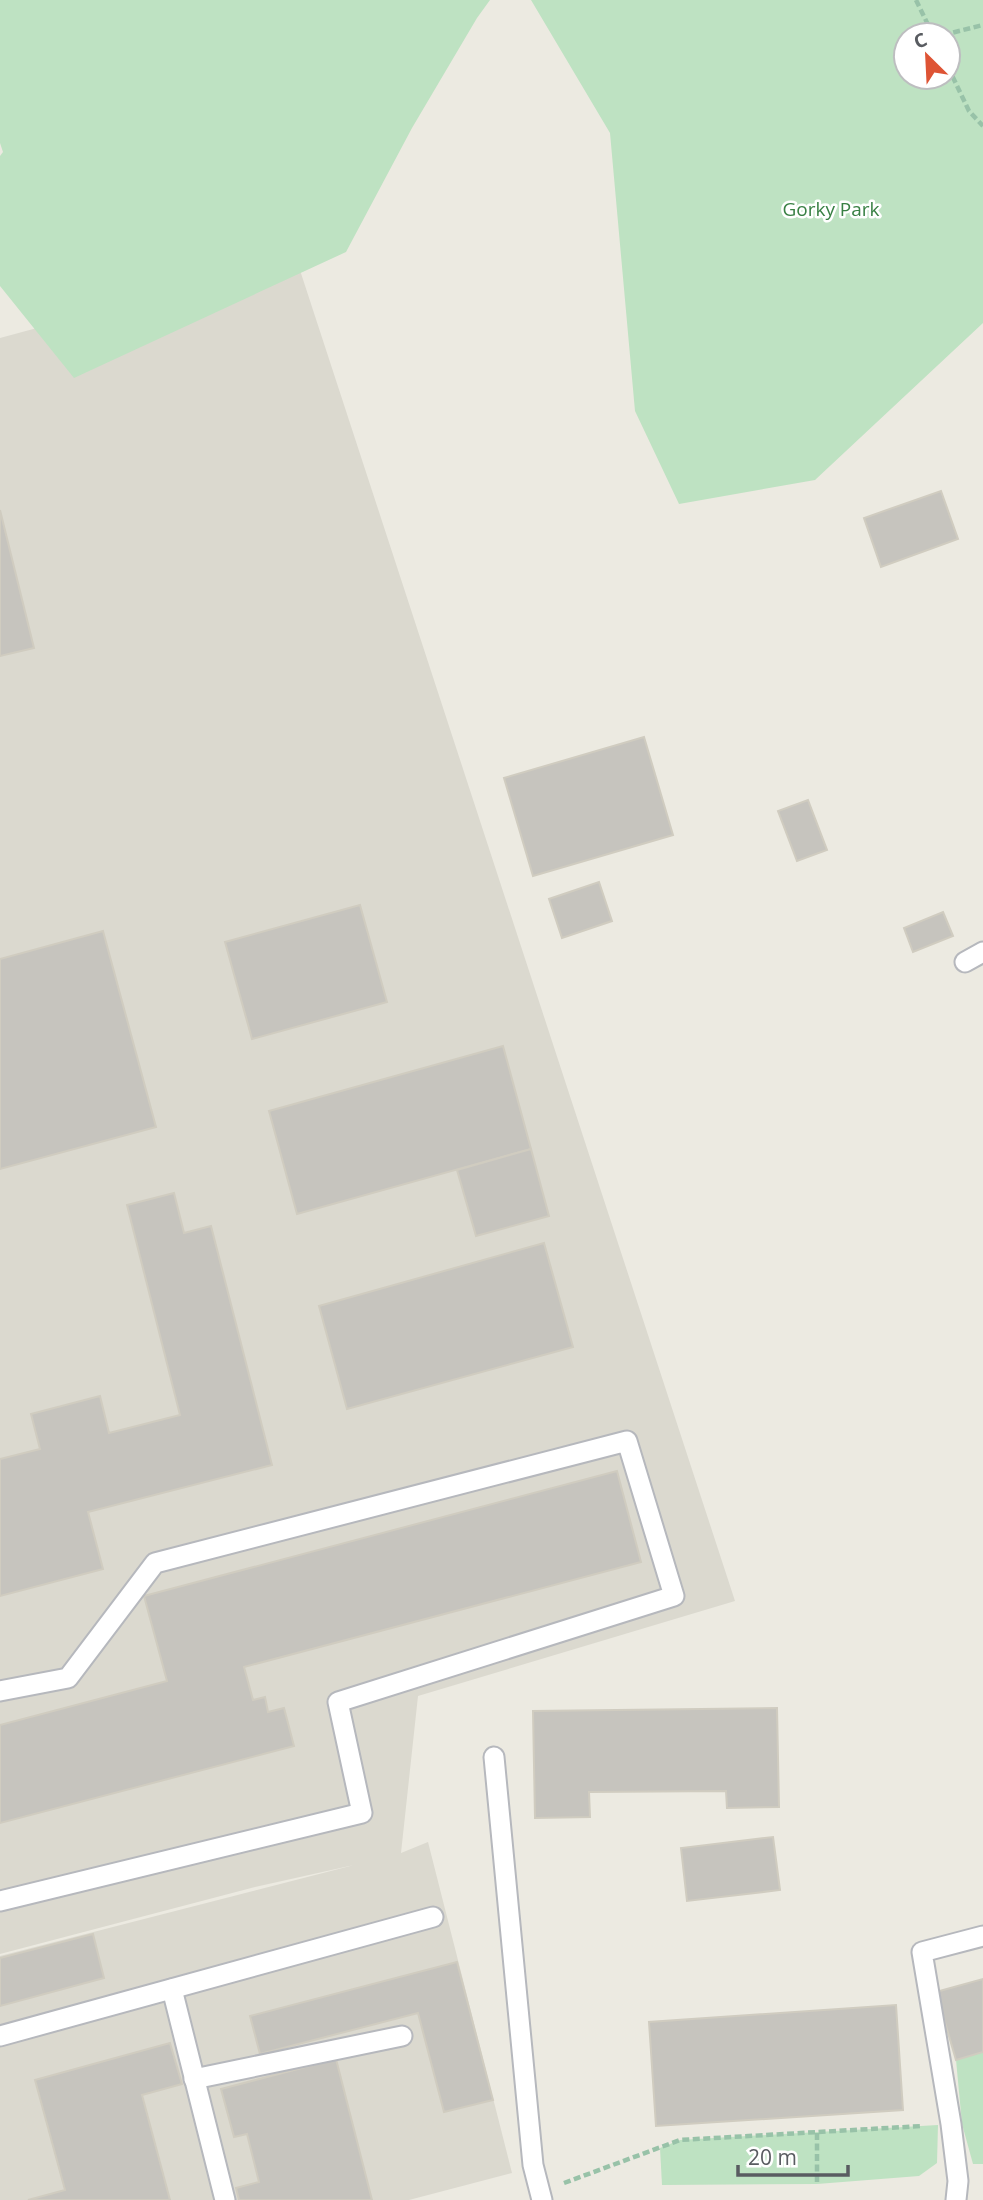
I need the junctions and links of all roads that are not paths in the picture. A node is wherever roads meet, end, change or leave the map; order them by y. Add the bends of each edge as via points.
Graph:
1 (983, 952) edge
2 (964, 962) dead end
3 (0, 1691) edge
4 (494, 1758) dead end
5 (0, 1901) edge
6 (433, 1917) dead end
7 (983, 1936) edge
8 (172, 1989) junction
9 (0, 2036) edge
10 (402, 2036) dead end
11 (194, 2079) junction
12 (225, 2200) edge
13 (542, 2200) edge
14 (956, 2200) edge

1 - 2 lane
3 - 5 lane via 68,1678 155,1563 627,1441 674,1596 338,1702 362,1813
4 - 13 lane via 533,2165
6 - 8 lane
7 - 14 lane via 922,1952 951,2124
8 - 9 lane
8 - 11 lane
10 - 11 lane
11 - 12 lane

